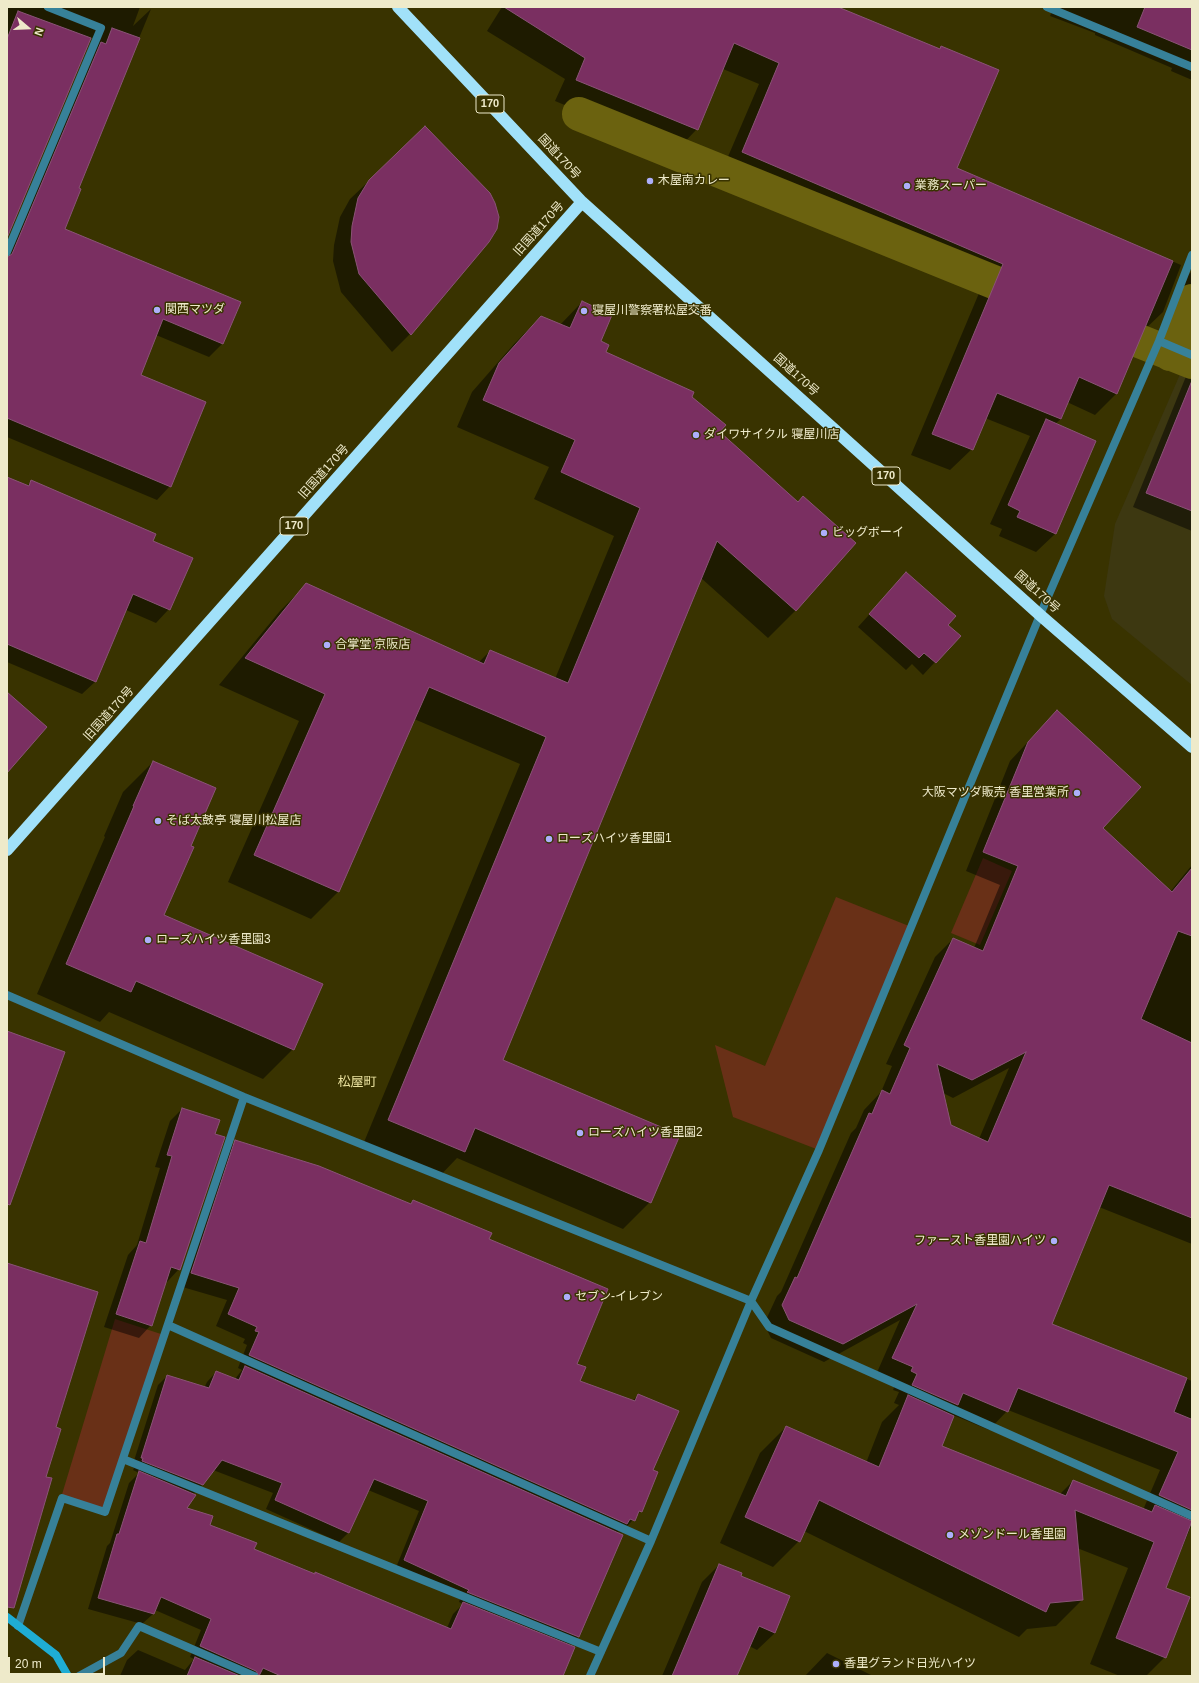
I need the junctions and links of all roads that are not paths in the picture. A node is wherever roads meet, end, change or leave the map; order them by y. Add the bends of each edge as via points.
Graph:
1 (48, 7) edge
2 (398, 7) edge
3 (1047, 7) edge
4 (1192, 67) edge
5 (582, 202) junction
6 (7, 252) edge
7 (1192, 255) edge
8 (1159, 341) junction
9 (1192, 355) edge
10 (1040, 615) junction
11 (1192, 748) edge
12 (7, 850) edge
13 (7, 995) edge
14 (244, 1097) junction
15 (751, 1301) junction
16 (168, 1325) junction
17 (123, 1459) junction
18 (1192, 1516) edge
19 (650, 1541) junction
20 (7, 1617) edge
21 (18, 1626) junction
22 (601, 1652) junction
23 (68, 1676) edge
24 (79, 1676) edge
25 (254, 1676) edge
26 (590, 1676) edge

1 - 6 street via 101,28
2 - 5 highway, 国道170号 / 170
3 - 4 street
5 - 10 highway, 国道170号 / 170
5 - 12 highway, 旧国道170号 / 170
7 - 8 street
8 - 9 street
8 - 10 street
10 - 11 highway, 国道170号 / 170
10 - 15 street via 819,1150
13 - 14 street
14 - 15 street
14 - 16 street
15 - 18 street via 769,1326
15 - 19 street
16 - 17 street
16 - 19 street
17 - 21 street via 105,1512 62,1498
17 - 22 street
19 - 22 street
20 - 21 street
21 - 23 street via 56,1655
22 - 26 street
24 - 25 street via 121,1653 138,1626

